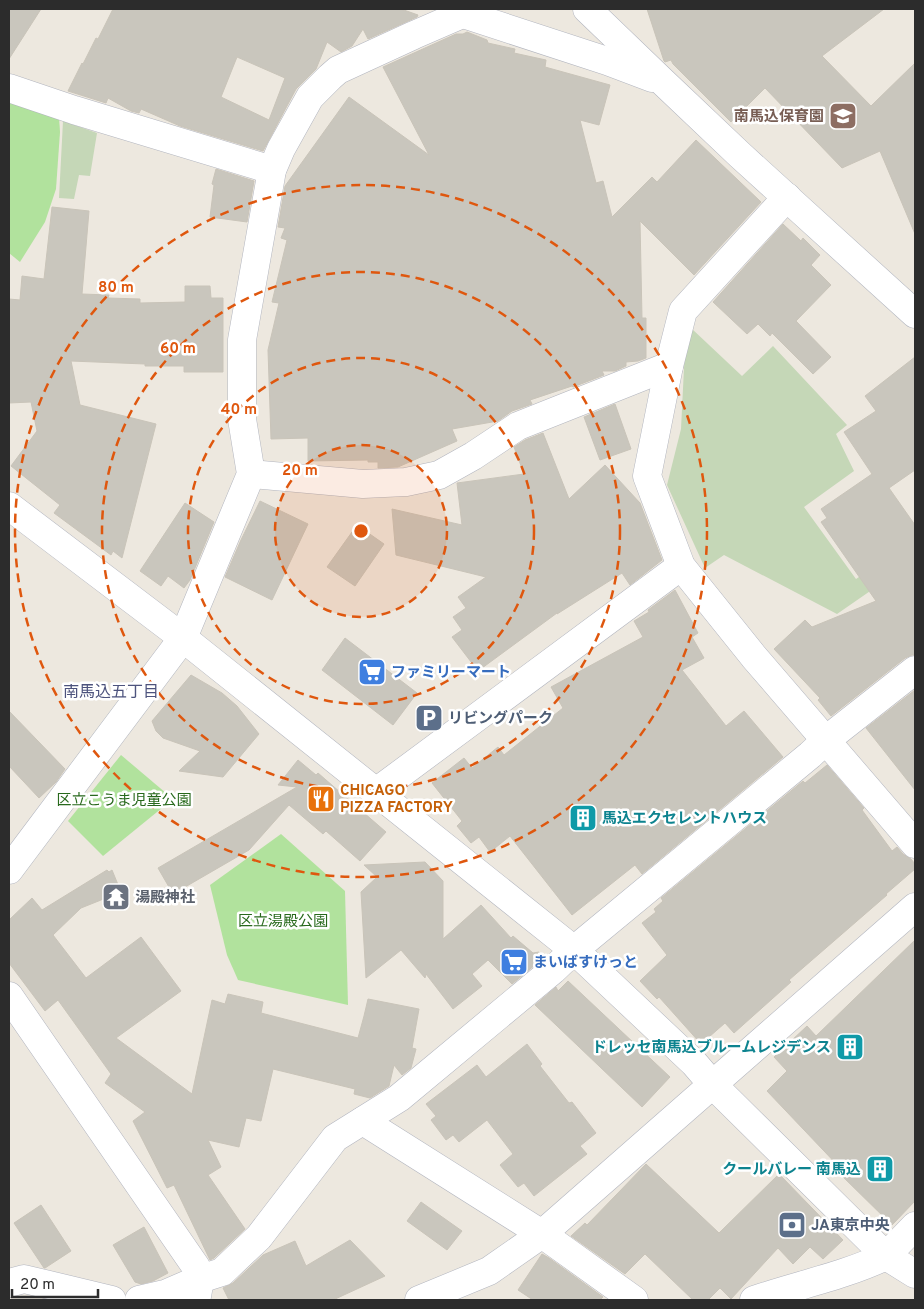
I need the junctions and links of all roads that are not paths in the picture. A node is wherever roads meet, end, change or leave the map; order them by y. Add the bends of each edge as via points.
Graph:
1 (587, 9) edge
2 (461, 10) edge
3 (663, 82) junction
4 (9, 88) edge
5 (272, 170) junction
6 (787, 197) junction
7 (915, 314) edge
8 (670, 366) junction
9 (251, 474) junction
10 (9, 506) edge
11 (681, 566) junction
12 (183, 638) junction
13 (915, 670) edge
14 (826, 740) junction
15 (376, 792) junction
16 (915, 844) edge
17 (9, 870) edge
18 (915, 908) edge
19 (574, 950) junction
20 (9, 996) edge
21 (712, 1084) junction
22 (363, 1121) junction
23 (915, 1226) edge
24 (542, 1234) junction
25 (886, 1256) junction
26 (915, 1274) edge
27 (9, 1283) edge
28 (199, 1290) edge
29 (464, 1291) edge
30 (426, 1299) edge
31 (112, 1300) edge
32 (139, 1300) edge
33 (634, 1300) edge
34 (754, 1300) edge

1 - 3 street
2 - 3 street
2 - 5 street via 338,70 310,97
3 - 6 street
4 - 5 street
5 - 9 street via 242,340 242,419
6 - 7 street
6 - 8 street via 683,311
8 - 9 street via 518,426 439,475 406,482 363,484
8 - 11 street via 647,476
9 - 12 street
10 - 12 street
11 - 14 street via 749,662
11 - 15 street
12 - 15 street
12 - 17 street
13 - 14 street
14 - 16 street
14 - 19 street
15 - 19 street
18 - 21 street
19 - 21 street via 694,1063
19 - 22 street via 399,1098
20 - 28 street via 196,1267
21 - 24 street
21 - 25 street
22 - 24 street
22 - 28 street via 335,1138 259,1237
23 - 25 street
24 - 29 street
24 - 33 street
25 - 26 street
25 - 34 street via 866,1266
27 - 31 street via 24,1279
28 - 32 street
29 - 30 street

